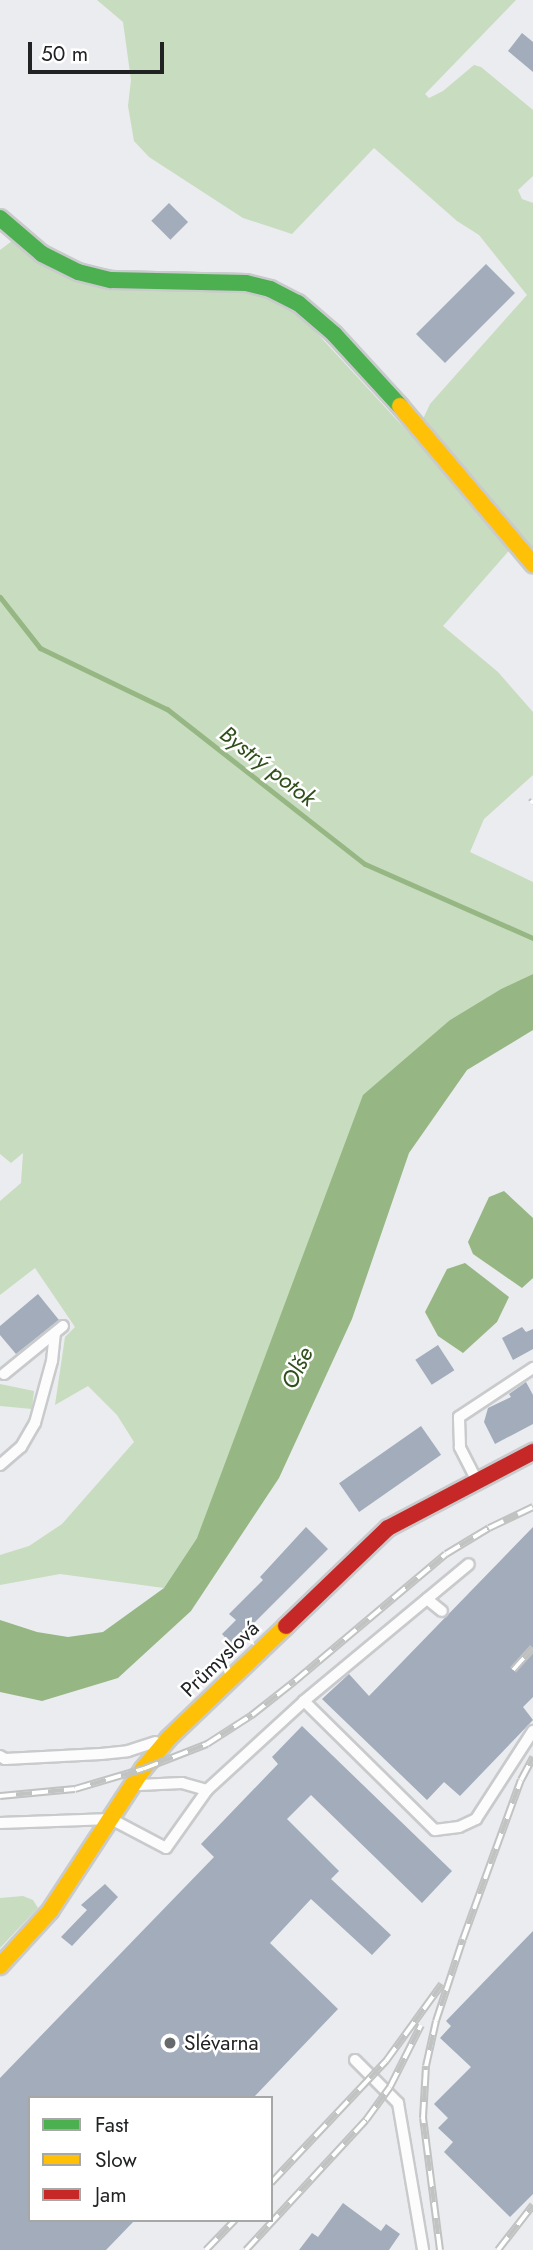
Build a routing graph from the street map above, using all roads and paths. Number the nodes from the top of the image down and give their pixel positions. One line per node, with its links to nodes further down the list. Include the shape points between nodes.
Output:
1 (0, 218): 2 (street, via 42,254 78,272 111,280 246,283 298,303 334,334 424,432)
2 (533, 564)
3 (533, 1368): 7 (lane, via 459,1417 460,1447)
4 (4, 1374): 6 (lane, via 59,1330 35,1423 21,1447)
5 (533, 1452): 7 (street, Průmyslová)
6 (0, 1465)
7 (476, 1479): 13 (street, Průmyslová, via 388,1528)
8 (469, 1564): 9 (lane)
9 (427, 1599): 10 (lane); 11 (lane)
10 (442, 1611)
11 (304, 1701): 12 (lane, via 435,1830 476,1819); 16 (lane)
12 (533, 1731)
13 (169, 1738): 14 (lane, via 101,1754); 15 (street, Průmyslová)
14 (0, 1756)
15 (133, 1785): 16 (lane, via 182,1783); 17 (street, Průmyslová)
16 (207, 1790): 17 (lane, via 166,1848)
17 (111, 1819): 18 (lane); 19 (street, Průmyslová, via 50,1911)
18 (0, 1823)
19 (0, 1966)
20 (355, 2060): 21 (lane, via 398,2103)
21 (423, 2250)

